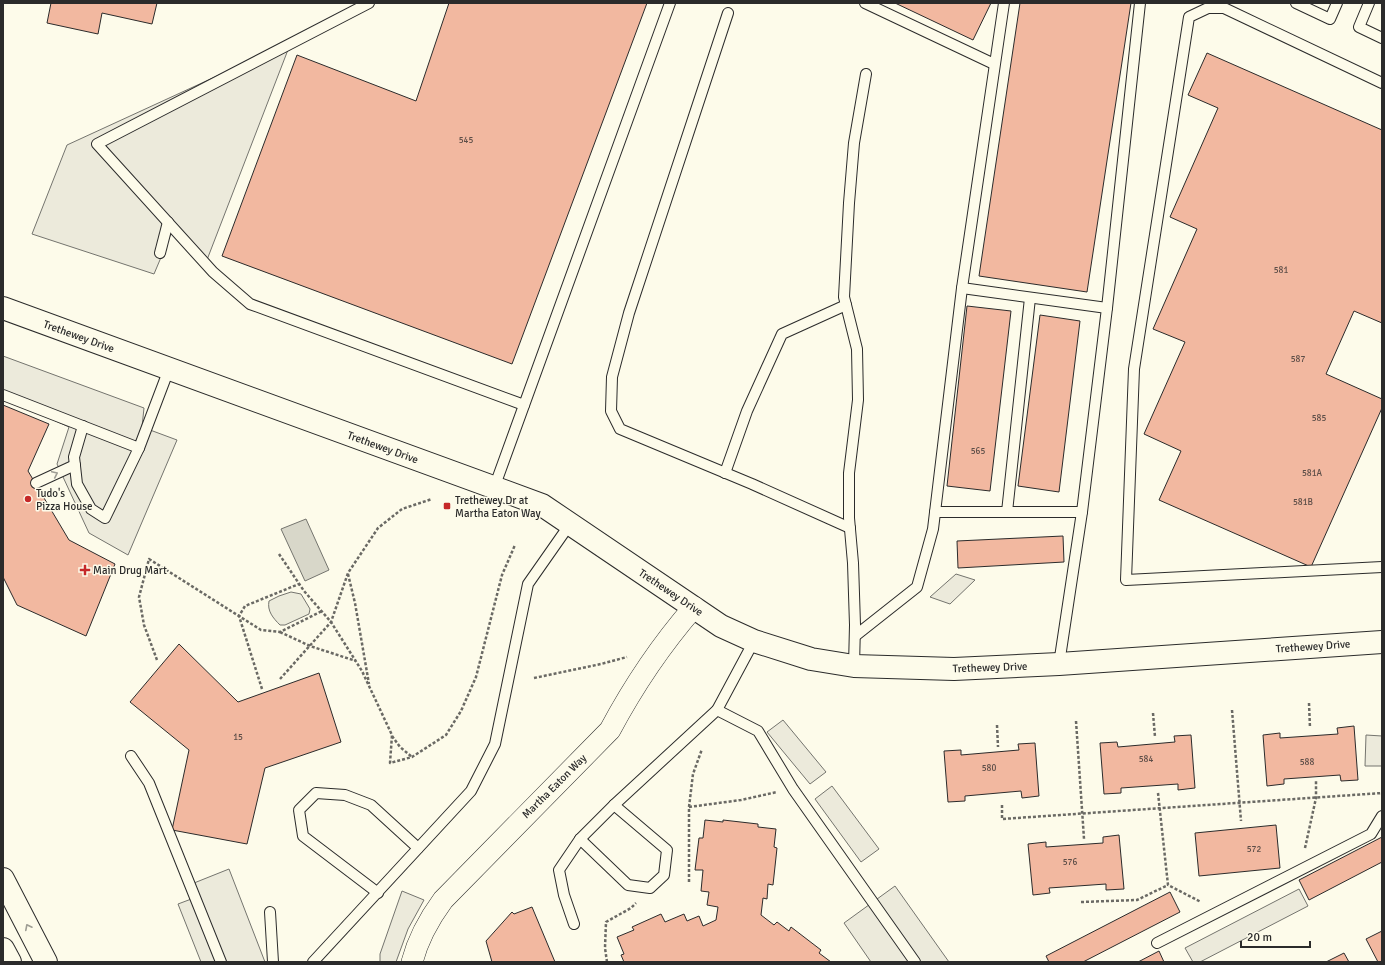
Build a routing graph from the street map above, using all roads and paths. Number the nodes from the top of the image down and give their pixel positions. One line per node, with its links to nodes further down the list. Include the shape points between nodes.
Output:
1 (369, 3): 14 (lane, via 97,144)
2 (670, 3): 23 (lane)
3 (865, 3): 11 (lane)
4 (1004, 3): 11 (lane)
5 (1140, 3): 20 (lane)
6 (1296, 3): 7 (lane, via 1330,19)
7 (1337, 3)
8 (1369, 3): 10 (lane, via 1359,27)
9 (728, 13): 27 (lane, via 628,313 612,377 611,411 620,428)
10 (1382, 38)
11 (994, 64): 16 (lane)
12 (866, 74): 18 (lane, via 854,143 844,297)
13 (1382, 83): 38 (lane, via 1224,8 1208,8 1189,17 1134,369 1126,580)
14 (168, 222): 15 (lane); 23 (lane, via 213,272 250,304)
15 (160, 253)
16 (962, 288): 17 (lane); 31 (lane)
17 (1030, 298): 20 (lane); 32 (lane)
18 (846, 305): 27 (lane, via 782,334 747,411); 35 (lane, via 857,349 858,400 849,473)
19 (3, 308): 21 (main road, Trethewey Drive)
20 (1107, 308): 33 (lane)
21 (169, 369): 25 (lane); 29 (main road, Trethewey Drive)
22 (3, 395): 24 (lane)
23 (524, 404): 29 (lane)
24 (83, 426): 25 (lane); 26 (lane, via 74,457)
25 (139, 448): 26 (lane, via 105,518 91,509 77,484)
26 (75, 465): 28 (lane, one-way to 26)
27 (725, 473): 35 (lane)
28 (36, 483)
29 (494, 488): 34 (main road, Trethewey Drive, via 542,505)
30 (432, 499): 39 (path, via 402,509 378,528)
31 (935, 512): 32 (lane); 46 (lane, via 933,529 917,587)
32 (1007, 512): 33 (lane)
33 (1082, 512): 53 (lane)
34 (570, 524): 41 (main road, Trethewey Drive); 87 (lane, via 528,584 495,744 471,791)
35 (850, 528): 46 (lane)
36 (515, 545): 71 (path, via 502,575 476,677 461,711 446,735)
37 (279, 554): 40 (path)
38 (1382, 567)
39 (348, 573): 44 (path); 57 (path)
40 (299, 584): 42 (path); 43 (path, via 245,606)
41 (694, 607): 47 (main road, Trethewey Drive, via 721,626); 52 (street, Martha Eaton Way)
42 (322, 611): 44 (path); 45 (path)
43 (239, 616): 45 (path, via 261,630); 50 (path, via 149,559 139,596 144,625); 58 (path)
44 (331, 622): 49 (path); 51 (path)
45 (280, 632): 49 (path)
46 (855, 636): 54 (lane)
47 (754, 641): 54 (main road, Trethewey Drive, via 811,659); 60 (lane)
48 (1382, 642): 53 (main road, Trethewey Drive)
49 (310, 646): 51 (path); 56 (path)
50 (157, 660)
51 (356, 661): 57 (path)
52 (651, 661): 55 (path, via 642,653); 105 (street, Martha Eaton Way, via 610,730 443,900 426,926)
53 (1059, 664): 54 (main road, Trethewey Drive, via 954,669)
54 (854, 666)
55 (534, 678)
56 (280, 680)
57 (370, 688): 66 (path)
58 (262, 689)
59 (1309, 703): 65 (path)
60 (717, 710): 73 (lane, via 758,731); 78 (lane)
61 (1232, 710): 77 (path)
62 (1153, 713): 67 (path)
63 (1076, 721): 82 (path)
64 (997, 725): 69 (path)
65 (1310, 728)
66 (392, 735): 71 (path, via 400,747); 71 (path, via 390,763)
67 (1155, 737)
68 (703, 745): 80 (path, via 693,774)
69 (998, 747)
70 (131, 756): 102 (lane, via 149,783)
71 (412, 757)
72 (1316, 780): 76 (path)
73 (793, 789): 80 (path, via 741,800); 107 (lane)
74 (1158, 793): 81 (path)
75 (1382, 793): 76 (path)
76 (1316, 798): 77 (path); 88 (path)
77 (1240, 803): 81 (path); 84 (path)
78 (614, 805): 85 (lane); 92 (lane, via 667,850 664,876)
79 (1002, 805): 82 (path, via 1002,819)
80 (689, 806): 90 (path)
81 (1160, 809): 82 (path); 91 (path)
82 (1082, 814): 86 (path)
83 (1382, 816): 88 (lane, via 1371,834)
84 (1241, 821)
85 (580, 839): 92 (lane, via 628,885); 97 (lane, via 559,870)
86 (1084, 839)
87 (418, 848): 93 (lane); 93 (lane, via 371,805 345,795 316,793 299,810 303,836)
88 (1300, 871): 96 (lane)
89 (3, 879): 101 (main road, one-way to 89)
90 (689, 882)
91 (1168, 885): 94 (path, via 1137,900); 96 (path)
92 (650, 888): 106 (path, via 631,908 606,922)
93 (378, 893): 104 (lane)
94 (1081, 902)
95 (270, 912): 103 (lane)
96 (1219, 912): 98 (lane)
97 (574, 924)
98 (1157, 943)
99 (3, 949): 100 (main road)
100 (10, 962)
101 (46, 962)
102 (221, 962)
103 (273, 962)
104 (313, 962)
105 (412, 962)
106 (607, 962)
107 (915, 962)

